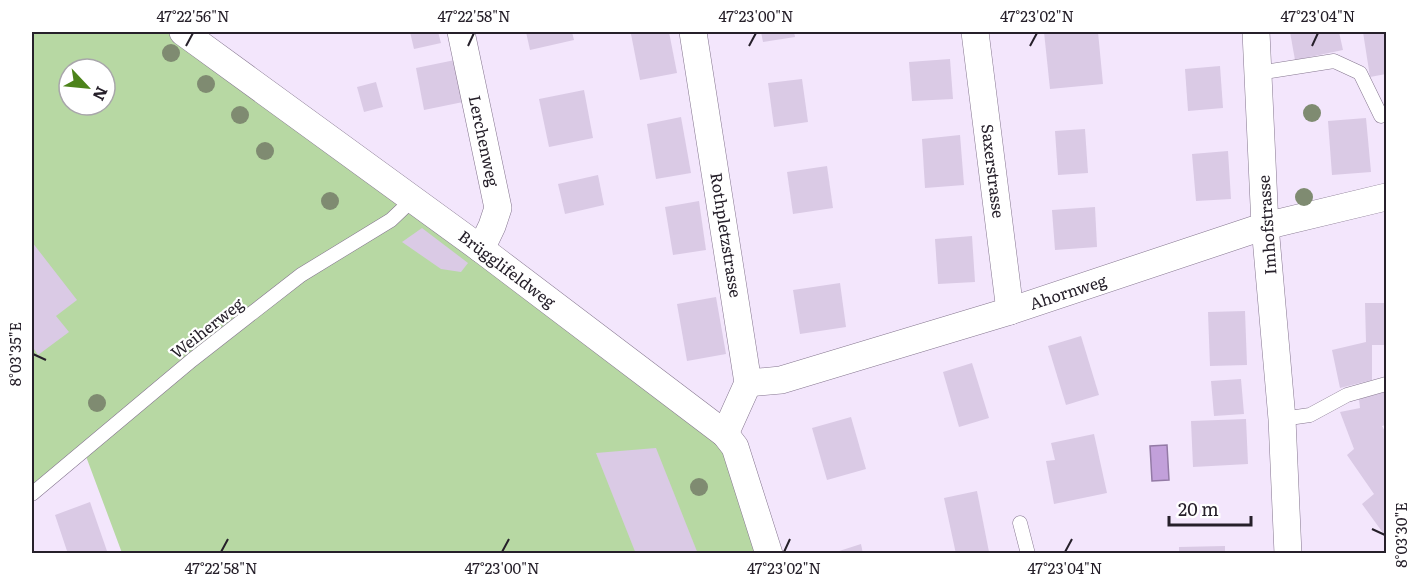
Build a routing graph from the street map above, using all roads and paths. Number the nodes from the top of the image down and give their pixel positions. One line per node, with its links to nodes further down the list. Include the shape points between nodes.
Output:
1 (183, 32): 9 (street, Brügglifeldweg)
2 (461, 32): 11 (street, Lerchenweg, via 498,208)
3 (693, 32): 13 (street, Rothpletzstrasse)
4 (975, 32): 12 (street, Saxerstrasse)
5 (1256, 32): 6 (street, Imhofstrasse)
6 (1258, 73): 7 (lane, via 1334,61 1360,73); 10 (street, Imhofstrasse)
7 (1381, 116)
8 (1386, 197): 10 (street, Ahornweg)
9 (412, 200): 11 (street, Brügglifeldweg); 17 (lane, Weiherweg, via 391,220 301,275)
10 (1265, 226): 12 (street, Ahornweg); 15 (street, Imhofstrasse)
11 (481, 249): 16 (street, Brügglifeldweg)
12 (1011, 311): 13 (street, Ahornweg, via 781,380)
13 (748, 383): 16 (street)
14 (1386, 384): 15 (lane, via 1347,395 1310,415)
15 (1282, 419): 21 (street, Imhofstrasse)
16 (725, 434): 19 (street, Brügglifeldweg, via 735,447)
17 (32, 494)
18 (1020, 523): 20 (lane)
19 (769, 554)
20 (1028, 554)
21 (1288, 554)

